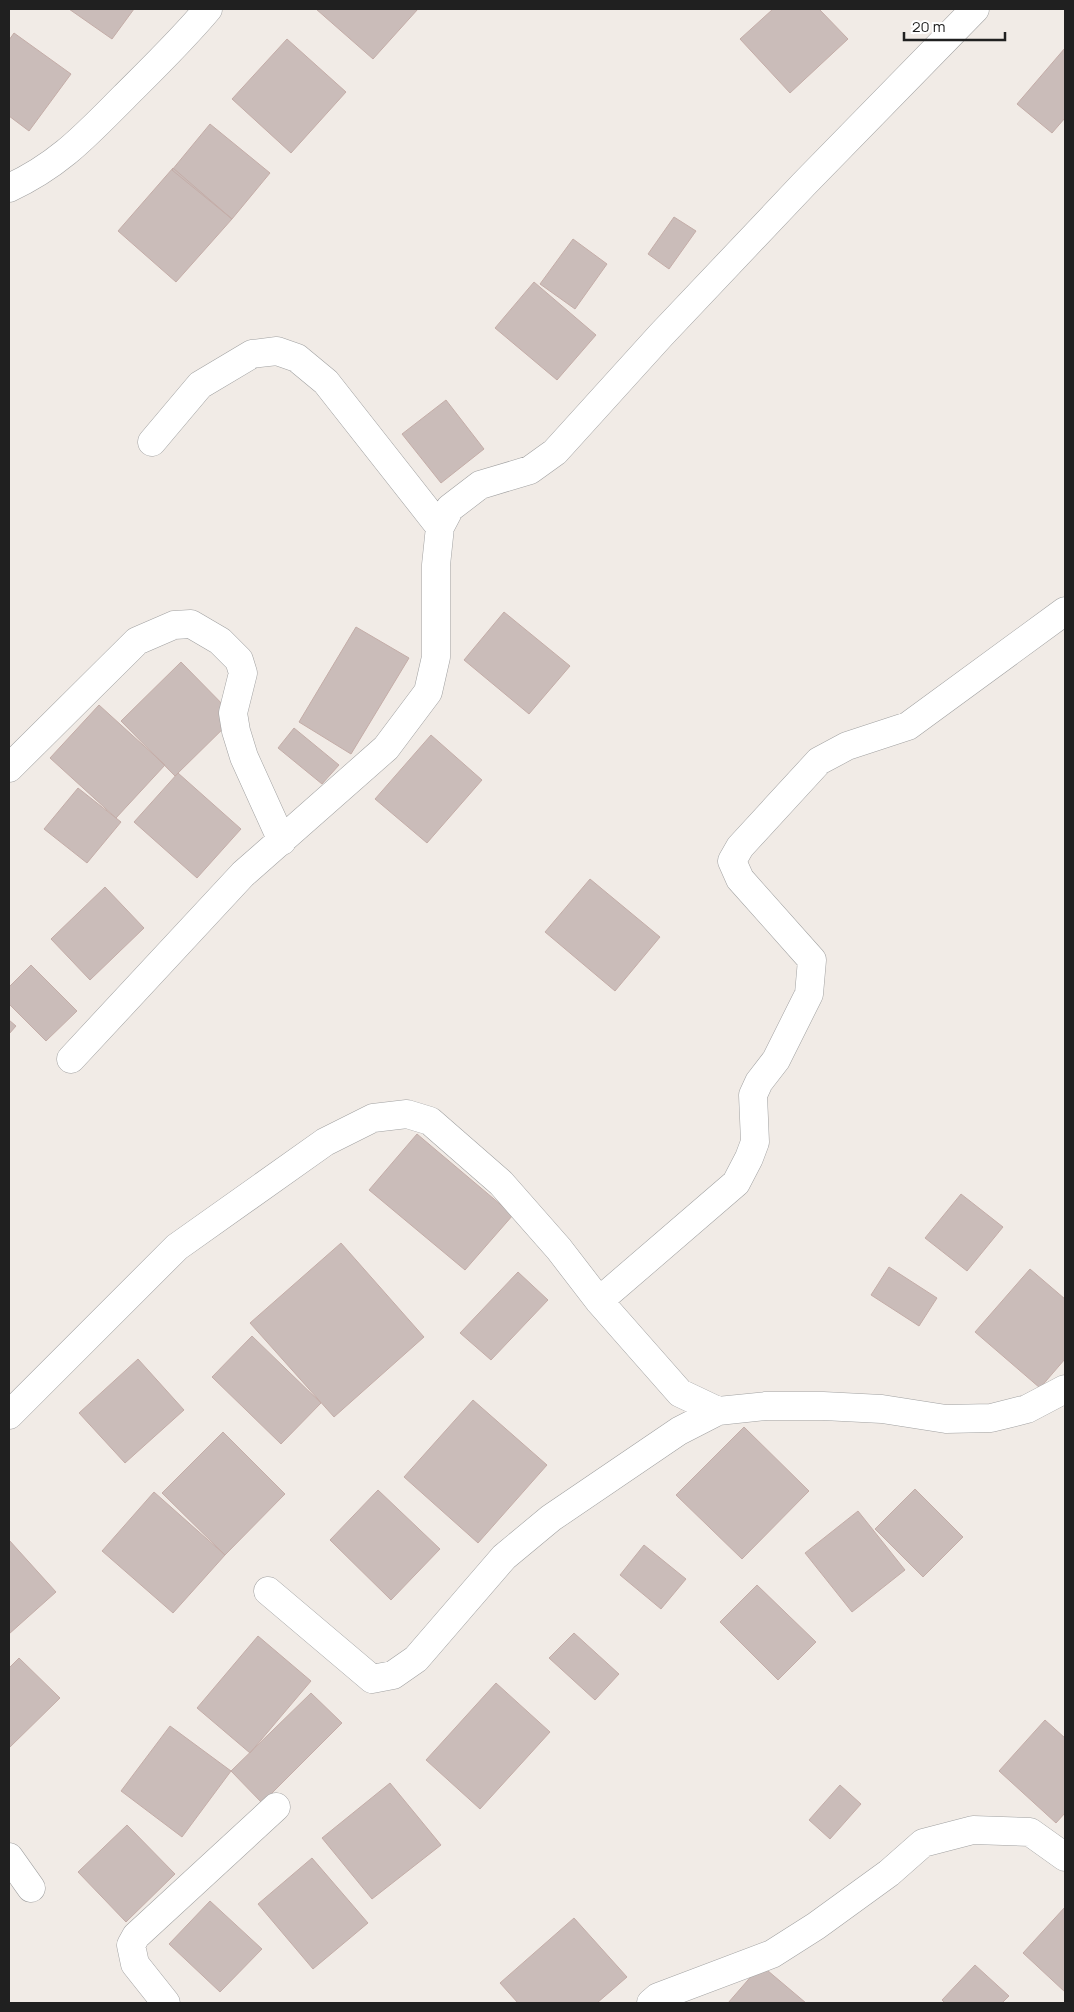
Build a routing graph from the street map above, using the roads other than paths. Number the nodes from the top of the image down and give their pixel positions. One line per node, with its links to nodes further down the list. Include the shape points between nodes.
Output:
1 (208, 9): 3 (street, via 76,145 45,170)
2 (975, 9): 5 (street, via 797,191 555,452 530,470 480,485 450,508)
3 (9, 188)
4 (152, 442): 5 (street, via 200,385 252,354 277,351 297,358 326,382)
5 (440, 526): 8 (street, via 436,565 436,657 428,692 386,748)
6 (1065, 611): 10 (street, via 908,726 847,746 819,761 740,847 732,861 740,880 812,960 809,994 776,1060 753,1095 755,1142 736,1183)
7 (9, 768): 8 (street, via 137,641 174,625 191,624 220,641 239,660 243,674 233,713 236,731 244,757)
8 (282, 841): 9 (street, via 243,874)
9 (71, 1059)
10 (599, 1301): 12 (street, via 680,1393); 13 (street, via 502,1183 464,1148 430,1121 407,1114 373,1118 325,1142 177,1247)
11 (1065, 1389): 12 (street, via 1027,1409 991,1418 946,1419 882,1409 823,1406 766,1406)
12 (718, 1411): 14 (street, via 679,1431 551,1518 504,1557 416,1659 394,1674 372,1679)
13 (9, 1415)
14 (268, 1592)
15 (276, 1807): 19 (street, via 136,1936 131,1945 135,1964)
16 (9, 1857): 18 (street)
17 (1065, 1857): 20 (street, via 1030,1832 973,1830 923,1843 890,1873 772,1954 658,1997)
18 (32, 1888)
19 (166, 2003)
20 (651, 2003)

